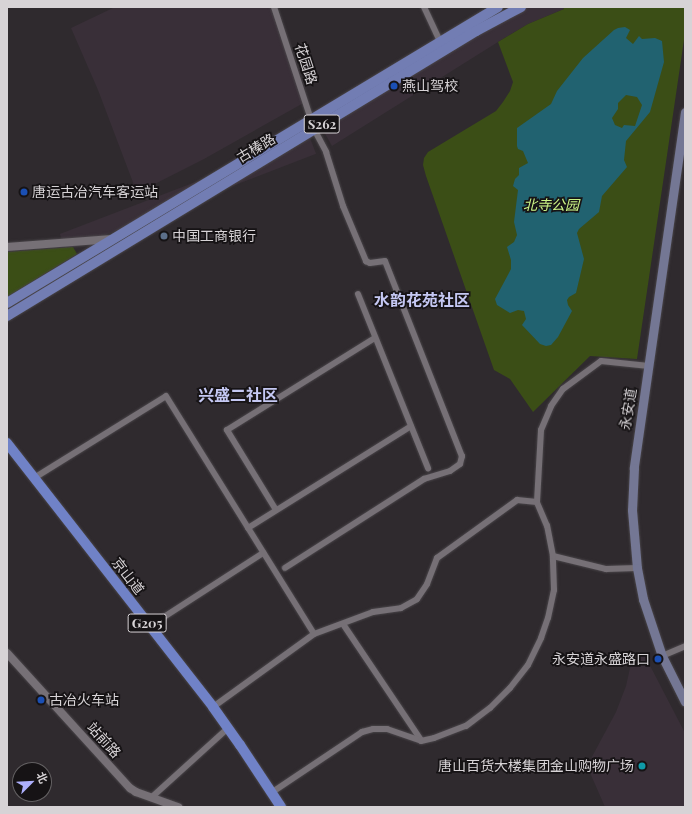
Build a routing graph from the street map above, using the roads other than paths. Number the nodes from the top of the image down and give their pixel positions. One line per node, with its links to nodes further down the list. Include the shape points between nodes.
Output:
1 (274, 7): 7 (street, 花园路)
2 (424, 7): 5 (street)
3 (498, 7): 5 (main road, 古榛路 / S262)
4 (521, 7): 5 (main road, 古榛路 / S262)
5 (442, 46): 7 (main road, 古榛路 / S262)
6 (685, 112): 15 (main road, 永安道)
7 (313, 124): 8 (main road, 古榛路 / S262); 9 (main road, 古榛路 / S262); 25 (street, 花园路, via 326,152 343,206 366,261 385,261 462,456 460,464 450,471 424,479)
8 (112, 239): 9 (street); 10 (street); 12 (main road, 古榛路 / S262)
9 (124, 244): 13 (main road, 古榛路 / S262)
10 (7, 247)
11 (358, 294): 14 (street)
12 (7, 303)
13 (7, 316)
14 (375, 338): 16 (street); 21 (street, via 227,430)
15 (649, 366): 20 (street, via 601,361 563,389 551,406 541,430); 26 (main road, 永安道, via 634,468 632,510)
16 (411, 426): 18 (street); 21 (street)
17 (7, 443): 19 (highway, 京山道 / G205)
18 (428, 468)
19 (34, 478): 22 (street, via 166,396); 28 (highway, 京山道 / G205)
20 (537, 502): 24 (street, via 547,526); 27 (street, via 517,500 437,558 427,584 417,599 401,608 374,612)
21 (276, 510): 22 (street)
22 (248, 528): 23 (street)
23 (263, 552): 28 (street); 29 (street)
24 (553, 556): 26 (street, via 606,569); 36 (street, via 554,590 548,618 528,665 502,696 472,721 450,733)
25 (285, 568)
26 (637, 568): 32 (main road, 永安道, via 643,598)
27 (343, 624): 29 (street); 36 (street)
28 (150, 626): 34 (highway, 京山道 / G205)
29 (314, 634): 34 (street)
30 (685, 646): 32 (street)
31 (7, 653): 38 (street, 站前路, via 130,788)
32 (662, 656): 33 (main road, 永安道)
33 (685, 702)
34 (213, 707): 35 (highway, 京山道 / G205)
35 (228, 728): 37 (highway, 京山道 / G205); 38 (street)
36 (421, 741): 37 (street, via 387,729 362,732)
37 (271, 793): 40 (highway, 京山道 / G205)
38 (152, 797): 39 (street, 站前路)
39 (178, 807)
40 (281, 807)

